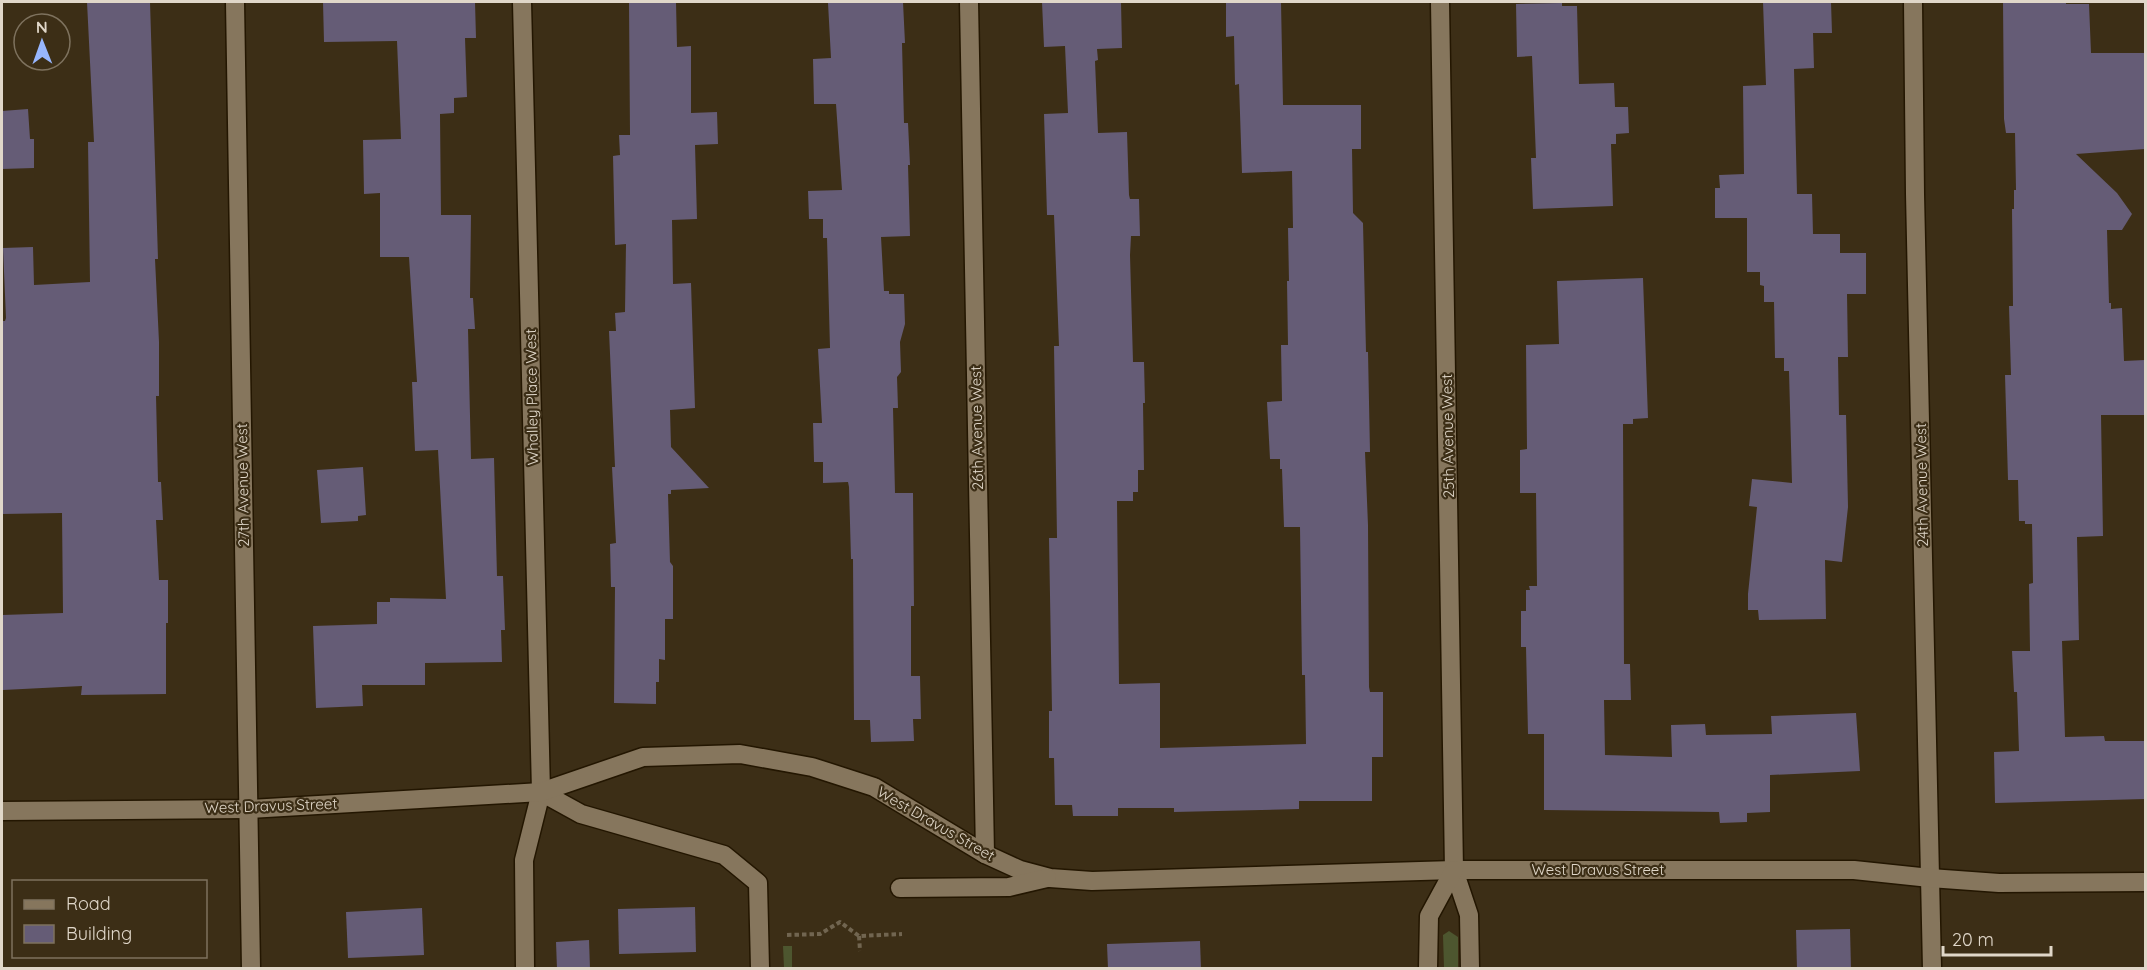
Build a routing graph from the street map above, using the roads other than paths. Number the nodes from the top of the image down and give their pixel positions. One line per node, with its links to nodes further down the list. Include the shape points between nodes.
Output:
1 (235, 2): 7 (street, 27th Avenue West)
2 (522, 2): 6 (street, Whalley Place West)
3 (969, 2): 9 (street, 26th Avenue West)
4 (1440, 2): 10 (street, 25th Avenue West)
5 (1913, 2): 12 (street, 24th Avenue West)
6 (541, 792): 7 (street, West Dravus Street); 9 (street, West Dravus Street, via 644,757 740,754 812,767 874,788); 16 (street, Whalley Place West, via 524,860); 17 (street, via 582,814 724,855 758,883)
7 (248, 809): 8 (street, West Dravus Street); 15 (street, 27th Avenue West)
8 (2, 811)
9 (985, 854): 11 (street, West Dravus Street)
10 (1454, 870): 11 (street, West Dravus Street, via 1092,881); 12 (street, West Dravus Street, via 1854,870); 18 (street, 25th Avenue West, via 1429,916); 19 (street, 25th Avenue West, via 1469,915)
11 (1050, 878): 14 (street, West Dravus Street, via 1009,887)
12 (1930, 878): 13 (street, West Dravus Street, via 1999,883); 20 (street, 24th Avenue West)
13 (2145, 882)
14 (900, 888)
15 (251, 969)
16 (525, 969)
17 (760, 969)
18 (1428, 969)
19 (1470, 969)
20 (1932, 969)

